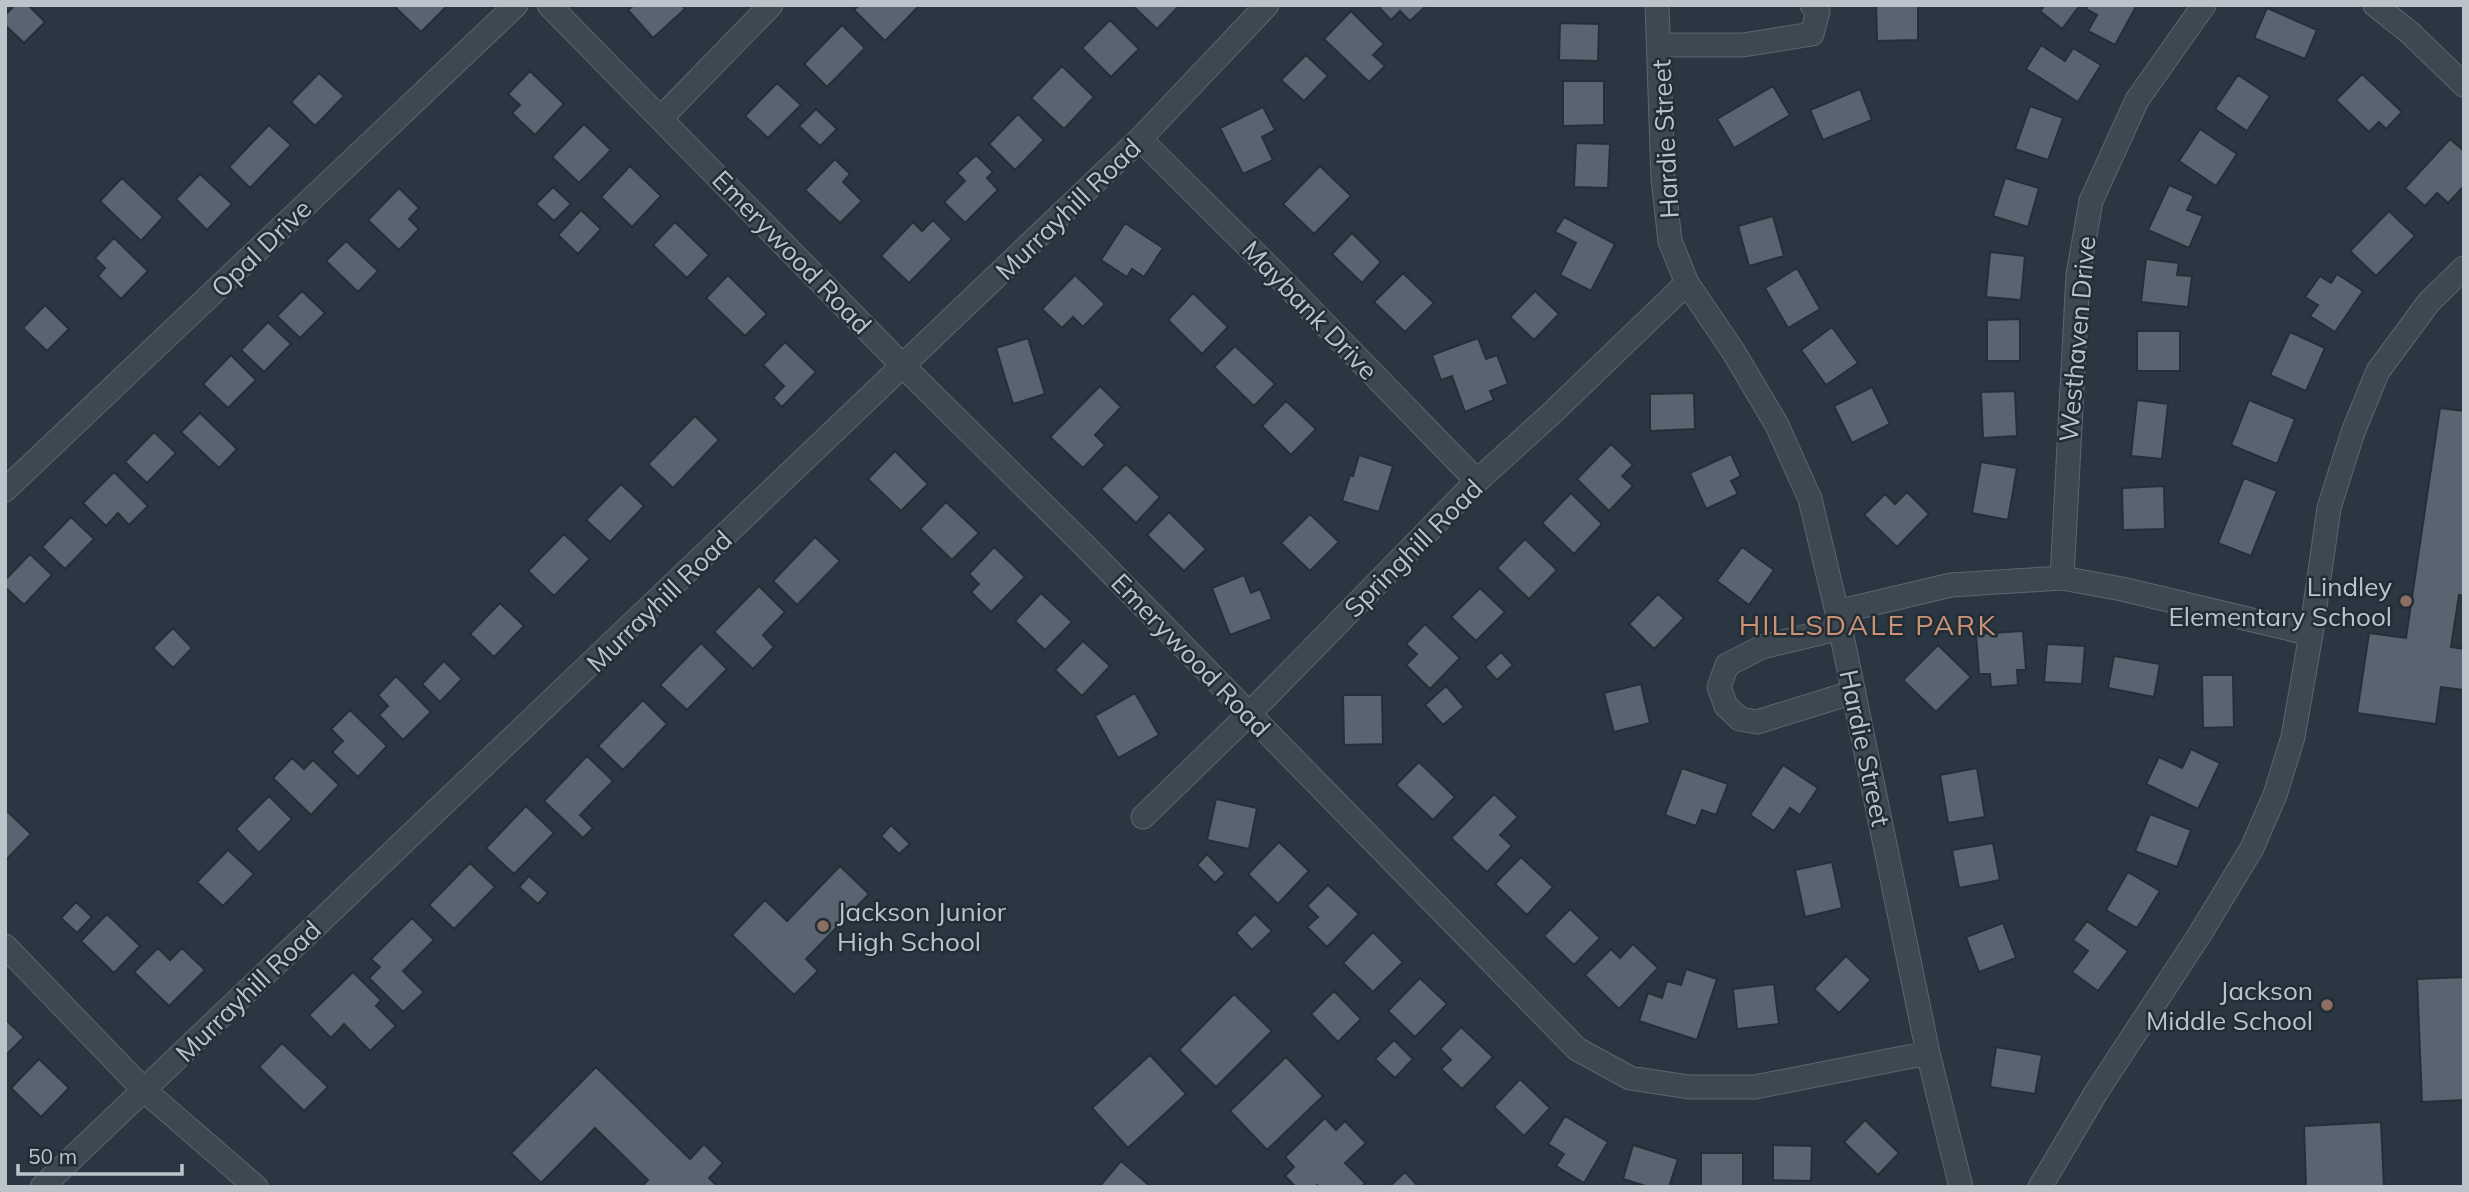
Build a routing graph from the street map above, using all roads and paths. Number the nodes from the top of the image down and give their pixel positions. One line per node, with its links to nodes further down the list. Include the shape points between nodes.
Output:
1 (516, 5): 17 (street, Opal Drive)
2 (549, 5): 11 (street, Emerywood Road)
3 (771, 5): 11 (street)
4 (1267, 5): 12 (street, Murrayhill Road)
5 (1657, 5): 9 (street, Hardie Street)
6 (1812, 5): 9 (street, via 1818,11 1812,34 1743,45)
7 (2204, 5): 18 (street, Westhaven Drive, via 2137,100 2091,201 2078,275)
8 (2375, 5): 10 (street)
9 (1660, 45): 14 (street, Hardie Street, via 1663,179 1671,242)
10 (2464, 85)
11 (661, 118): 15 (street, Emerywood Road)
12 (1140, 139): 15 (street, Murrayhill Road); 16 (street, Maybank Drive)
13 (2464, 268): 20 (street, via 2429,302 2378,371 2329,508)
14 (1687, 283): 16 (street, Springhill Road); 19 (street, Hardie Street, via 1777,425 1810,499)
15 (904, 367): 22 (street, Emerywood Road); 26 (street, Murrayhill Road)
16 (1477, 481): 22 (street, Springhill Road)
17 (5, 490)
18 (2062, 578): 19 (street, via 1951,585); 20 (street)
19 (1839, 620): 21 (street, Hardie Street); 21 (street, via 1727,664 1719,687 1726,706 1740,719 1758,722)
20 (2311, 634): 30 (street, via 2293,737 2252,848)
21 (1854, 692): 25 (street, Hardie Street)
22 (1249, 714): 23 (street, Springhill Road); 25 (street, Emerywood Road, via 1577,1049 1630,1078 1689,1087 1755,1087)
23 (1143, 817)
24 (5, 946): 26 (street)
25 (1928, 1053): 29 (street, Hardie Street)
26 (144, 1090): 27 (street, Murrayhill Road); 28 (street)
27 (42, 1187)
28 (256, 1187)
29 (1961, 1187)
30 (2040, 1187)

